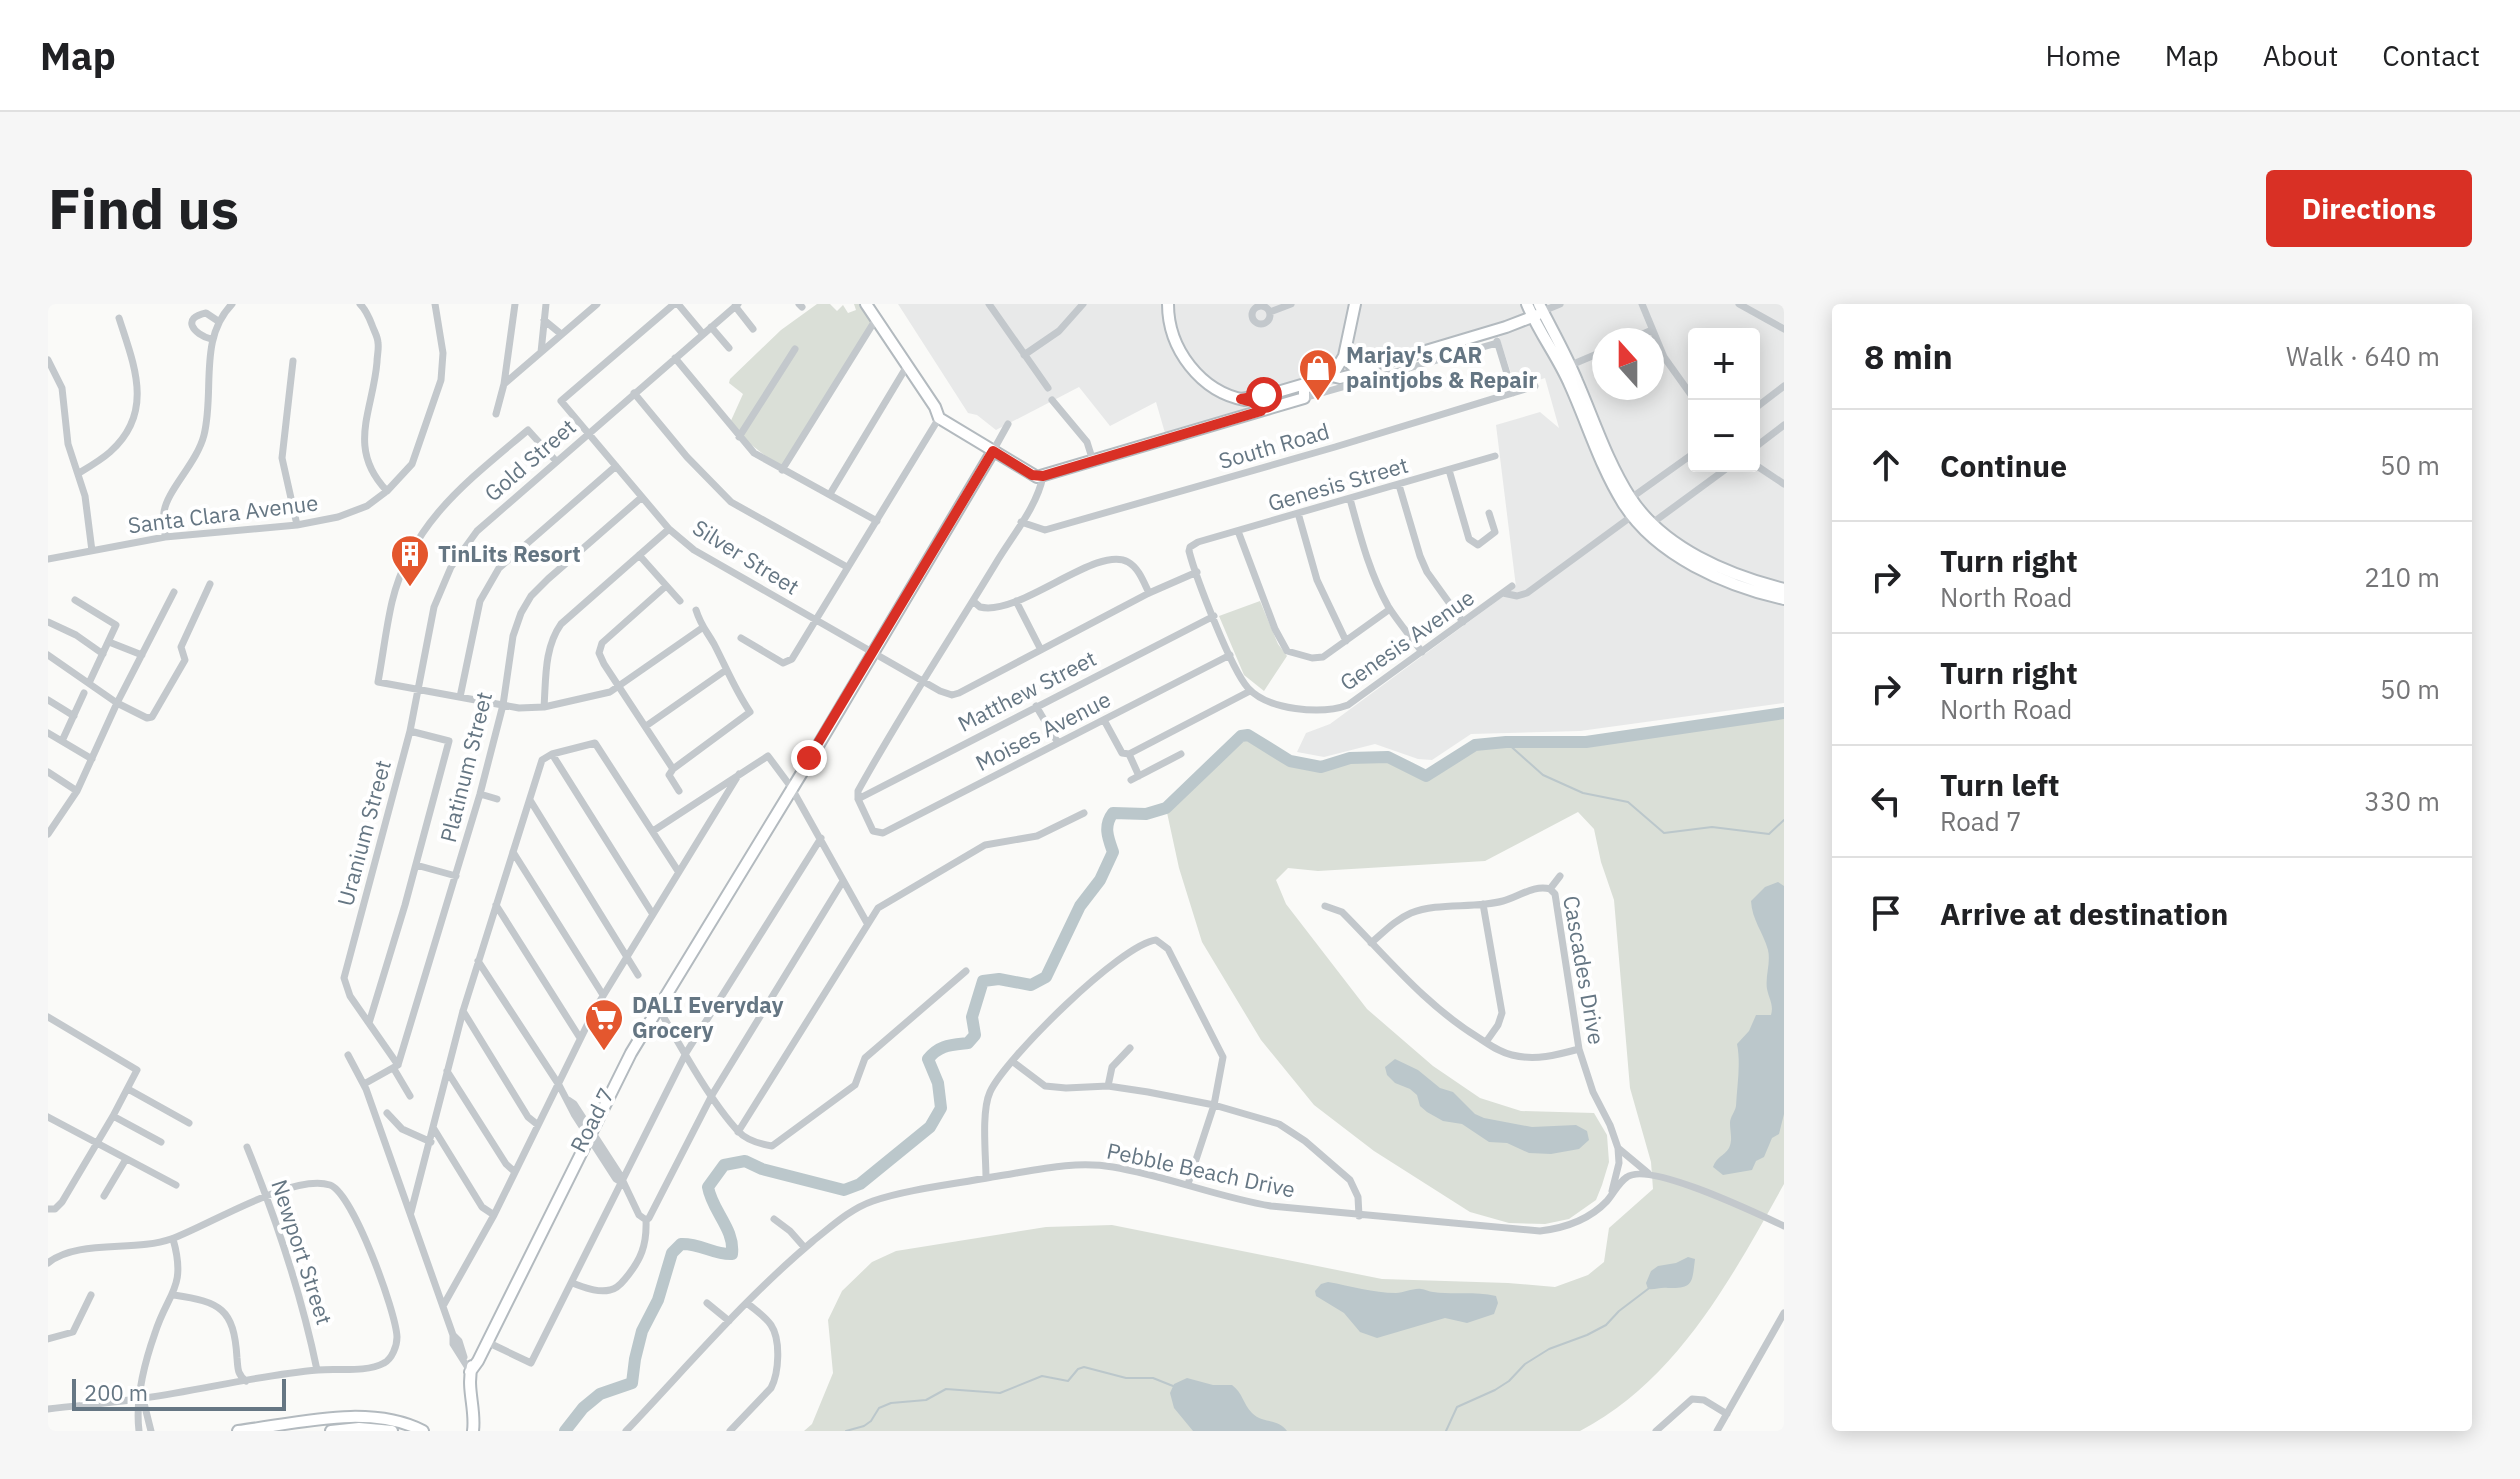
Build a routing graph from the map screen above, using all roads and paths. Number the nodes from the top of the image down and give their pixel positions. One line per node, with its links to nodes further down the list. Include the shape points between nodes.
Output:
1 (232, 304): 24 (street)
2 (360, 304): 82 (street, via 378,343 376,378 364,422 366,452 374,478)
3 (435, 304): 82 (street, Santa Clara Avenue, via 443,353 441,380 412,464)
4 (515, 304): 49 (street)
5 (546, 304): 23 (street)
6 (597, 304): 30 (street)
7 (676, 304): 31 (street); 65 (street, Silver Street, via 561,401)
8 (866, 304): 22 (street)
9 (989, 304): 37 (street)
10 (1083, 304): 37 (street, via 1059,331)
11 (1168, 304): 57 (street, via 1187,363 1212,388)
12 (1291, 304): 20 (street)
13 (1355, 304): 38 (street)
14 (1527, 304): 19 (street)
15 (1560, 304): 19 (street)
16 (1642, 304): 26 (street)
17 (1739, 304): 28 (street)
18 (736, 305): 25 (street, Gold Street); 27 (street)
19 (1538, 311): 29 (street); 45 (street); 89 (street, via 1593,445)
20 (1270, 312)
21 (119, 318): 78 (street, via 137,373 137,406 125,435)
22 (876, 319): 46 (street); 75 (street)
23 (544, 320): 30 (street); 36 (street)
24 (218, 321): 32 (street); 32 (street, via 206,313 193,321 194,332)
25 (711, 327): 31 (street, Gold Street); 34 (street)
26 (1651, 328)
27 (753, 329)
28 (1784, 329)
29 (1493, 331): 33 (street); 42 (street)
30 (561, 334): 36 (street)
31 (703, 334): 41 (street, Gold Street)
32 (211, 339): 96 (street, via 204,435 164,512)
33 (1497, 343): 55 (street); 56 (street)
34 (729, 348)
35 (795, 349): 66 (street)
36 (541, 352): 49 (street)
37 (1024, 355): 52 (street)
38 (1344, 356): 42 (street, via 1354,367); 47 (street)
39 (1592, 356): 45 (street)
40 (1664, 357): 53 (street)
41 (675, 358): 54 (street, Gold Street); 66 (street)
42 (1399, 359): 47 (street)
43 (48, 360): 78 (street, via 62,388 68,444)
44 (293, 361): 92 (street, via 282,458)
45 (1571, 365): 85 (street)
46 (907, 366): 62 (street); 83 (street)
47 (1332, 376): 48 (street)
48 (1309, 383): 56 (street); 57 (street)
49 (504, 384): 61 (street)
50 (1535, 386): 55 (street, South Road)
51 (1784, 386): 59 (street)
52 (1048, 388)
53 (1688, 391)
54 (634, 393): 65 (street, Gold Street); 100 (street, via 731,502)
55 (1513, 393): 91 (street, South Road, via 1045,530)
56 (1304, 398): 60 (street)
57 (1241, 399): 60 (street)
58 (1052, 400): 72 (street, via 1087,442)
59 (1760, 404)
60 (1261, 411): 72 (street)
61 (496, 414)
62 (939, 418): 68 (street); 90 (street)
63 (1008, 424): 68 (street, Road 7)
64 (1784, 425): 67 (street)
65 (587, 434): 71 (street, Gold Street); 73 (street, Silver Street)
66 (739, 437): 75 (street)
67 (1760, 443)
68 (993, 451): 79 (street, via 1032,475); 125 (street, Road 7)
69 (1495, 456): 76 (street, Genesis Street)
70 (1688, 457): 85 (street)
71 (556, 461): 135 (street, Gold Street, via 477,531 451,567 434,607); 135 (street, via 528,430 457,492 423,530 392,601 378,682)
72 (1093, 461): 79 (street)
73 (616, 466): 84 (street, Silver Street); 138 (street, via 491,578 480,601)
74 (1760, 468): 80 (street)
75 (782, 470): 83 (street)
76 (1449, 470): 81 (street, Genesis Street); 88 (street, via 1469,539 1478,545 1495,532)
77 (1722, 472): 93 (street)
78 (79, 473): 97 (street)
79 (1043, 476): 91 (street)
80 (1784, 484)
81 (1399, 485): 86 (street, Genesis Street); 119 (street, via 1427,572)
82 (387, 491): 92 (street, Santa Clara Avenue, via 338,517)
83 (830, 494): 90 (street)
84 (642, 497): 94 (street, Silver Street); 141 (street, Platinum Street, via 531,596 513,636)
85 (1631, 498): 93 (street)
86 (1350, 499): 87 (street, Genesis Street); 114 (street, via 1370,568)
87 (1298, 513): 95 (street, Genesis Street); 122 (street, via 1317,580)
88 (1489, 513)
89 (1632, 516): 93 (street); 108 (street, via 1527,593)
90 (877, 521): 100 (street)
91 (1021, 522): 112 (street)
92 (297, 525): 96 (street, Santa Clara Avenue)
93 (1648, 526): 105 (street, via 1717,566); 109 (street, via 1701,569)
94 (669, 529): 98 (street); 117 (street, Silver Street, via 694,550)
95 (1238, 531): 101 (street, Genesis Street, via 1190,547); 122 (street, via 1287,651 1323,657)
96 (165, 537): 97 (street, Santa Clara Avenue)
97 (92, 551): 99 (street, Santa Clara Avenue)
98 (639, 555): 103 (street); 143 (street, via 555,632)
99 (48, 559)
100 (847, 567): 117 (street)
101 (1197, 572): 107 (street); 116 (street)
102 (210, 584): 140 (street, via 181,647 185,660 152,717)
103 (666, 586): 111 (street); 134 (street, via 599,647)
104 (1512, 586): 108 (street, Genesis Avenue)
105 (1784, 589)
106 (174, 592): 129 (street)
107 (1149, 593): 113 (street, via 1137,571 1116,559); 124 (street)
108 (1503, 593): 119 (street, Genesis Avenue)
109 (1784, 599)
110 (75, 600): 123 (street, via 116,625)
111 (680, 601)
112 (973, 601): 113 (street, via 988,609); 132 (street)
113 (1016, 601): 124 (street)
114 (1390, 609): 122 (street); 126 (street)
115 (696, 610): 120 (street)
116 (1214, 616): 130 (street); 142 (street, Matthew Street)
117 (815, 620): 121 (street, via 787,663); 125 (street, Silver Street)
118 (48, 622): 127 (street)
119 (1463, 622): 126 (street, Genesis Avenue)
120 (702, 628): 131 (street); 134 (street)
121 (741, 638)
122 (1346, 641)
123 (109, 642): 127 (street); 129 (street)
124 (1041, 650): 132 (street, Silver Street, via 952,695)
125 (873, 652): 132 (street, Silver Street); 160 (street, Road 7)
126 (1422, 652): 136 (street, Genesis Avenue, via 1337,709 1287,707)
127 (103, 654): 133 (street)
128 (48, 655): 133 (street)
129 (142, 655): 140 (street)
130 (1230, 655): 136 (street); 145 (street, Moises Avenue)
131 (726, 670): 146 (street); 155 (street, via 750,712)
132 (922, 681): 165 (street)
133 (89, 683): 140 (street)
134 (620, 687): 143 (street); 146 (street)
135 (418, 689): 138 (street); 147 (street, Uranium Street)
136 (1250, 691): 152 (street)
137 (84, 693): 144 (street)
138 (460, 697): 141 (street)
139 (48, 700): 144 (street)
140 (117, 703): 154 (street)
141 (503, 705): 143 (street); 163 (street, Platinum Street)
142 (1036, 706): 150 (street); 165 (street, Matthew Street)
143 (544, 707)
144 (74, 716): 149 (street)
145 (1104, 720): 150 (street, Moises Avenue); 152 (street, via 1122,753)
146 (646, 726): 155 (street)
147 (410, 731): 172 (street, via 449,741); 192 (street, Uranium Street, via 345,971 345,985)
148 (48, 733): 149 (street)
149 (62, 741): 154 (street)
150 (1058, 743): 165 (street, Moises Avenue, via 883,833 873,831)
151 (552, 754): 166 (street, via 542,760); 168 (street, via 595,743); 181 (street)
152 (1129, 754): 158 (street)
153 (1181, 754): 158 (street)
154 (92, 759): 161 (street)
155 (673, 769): 162 (street, via 669,775)
156 (48, 772): 161 (street)
157 (739, 774): 160 (street, via 768,756); 168 (street); 173 (street)
158 (1139, 776): 159 (street)
159 (1131, 780)
160 (790, 785): 170 (street); 189 (street, Road 7)
161 (77, 791): 169 (street)
162 (679, 791)
163 (480, 794): 164 (street); 174 (street, Platinum Street)
164 (497, 799)
165 (858, 799)
166 (530, 800): 171 (street); 184 (street)
167 (1084, 813): 182 (street, via 1037,836 985,845 878,908)
168 (653, 831): 173 (street)
169 (48, 834)
170 (821, 838): 176 (street); 197 (street)
171 (513, 852): 179 (street); 188 (street)
172 (416, 865): 174 (street); 192 (street)
173 (678, 871): 181 (street)
174 (456, 876): 200 (street, Platinum Street)
175 (1560, 876): 177 (street)
176 (843, 881): 182 (street); 206 (street)
177 (1550, 889): 178 (street, Cascades Drive); 196 (street, Cascades Drive, via 1555,894)
178 (1483, 904): 183 (street, Cascades Drive, via 1420,910 1397,920); 194 (street, via 1502,1013)
179 (496, 905): 185 (street); 193 (street)
180 (1325, 906): 183 (street, via 1342,912)
181 (652, 913): 184 (street)
182 (867, 923): 215 (street)
183 (1371, 943): 194 (street, via 1415,989)
184 (626, 957): 187 (street); 188 (street)
185 (478, 961): 190 (street); 203 (street)
186 (966, 971): 215 (street, via 865,1058 855,1085 772,1146)
187 (638, 975)
188 (603, 995): 193 (street)
189 (657, 1005): 197 (street); 216 (street, Road 7)
190 (463, 1011): 201 (street); 213 (street)
191 (48, 1017): 205 (street, via 137,1070)
192 (369, 1023): 200 (street)
193 (580, 1038): 203 (street)
194 (1486, 1042): 196 (street, via 1522,1057 1551,1057)
195 (1130, 1048): 204 (street, via 1112,1067)
196 (1579, 1049): 221 (street, Cascades Drive)
197 (686, 1053): 206 (street); 226 (street)
198 (348, 1055): 202 (street)
199 (1012, 1061): 204 (street, via 1045,1086); 208 (street, via 1077,995 1141,945 1156,940 1168,949 1220,1046 1223,1066); 225 (street, via 987,1101)
200 (396, 1067): 202 (street); 207 (street)
201 (447, 1071): 214 (street); 223 (street)
202 (364, 1084): 233 (street)
203 (559, 1085): 213 (street); 216 (street)
204 (1108, 1086): 208 (street)
205 (128, 1089): 210 (street); 212 (street)
206 (712, 1095): 215 (street); 237 (street)
207 (410, 1096)
208 (1214, 1105): 227 (street); 235 (street, via 1292,1131 1350,1180)
209 (387, 1113): 218 (street, via 402,1129)
210 (113, 1116): 217 (street); 219 (street)
211 (48, 1117): 219 (street)
212 (189, 1123)
213 (538, 1125): 223 (street)
214 (434, 1129): 218 (street); 234 (street, via 482,1207)
215 (738, 1132)
216 (589, 1133): 226 (street); 251 (street, Road 7); 253 (street, Road 7)
217 (161, 1142)
218 (431, 1142): 233 (street)
219 (96, 1144): 222 (street); 232 (street, via 62,1202)
220 (247, 1147): 229 (street, Newport Street)
221 (1618, 1148): 224 (street); 231 (street)
222 (126, 1159): 228 (street); 230 (street)
223 (515, 1172): 234 (street)
224 (1648, 1173): 231 (street, Pebble Beach Drive, via 1625,1178); 238 (street)
225 (986, 1178): 227 (street, Pebble Beach Drive, via 1091,1165); 240 (street, Pebble Beach Drive, via 873,1201 841,1218)
226 (621, 1182): 237 (street); 242 (street)
227 (1188, 1184): 235 (street, Pebble Beach Drive, via 1228,1199)
228 (176, 1185)
229 (267, 1195): 239 (street); 252 (street, Newport Street, via 303,1300); 252 (street, via 327,1184 339,1190 366,1241 394,1321 397,1340 384,1363)
230 (104, 1196)
231 (1611, 1197): 235 (street, Pebble Beach Drive, via 1576,1222 1540,1231)
232 (48, 1209)
233 (411, 1212): 247 (street)
234 (494, 1215): 247 (street)
235 (1359, 1216)
236 (774, 1219): 240 (street)
237 (646, 1220): 242 (street, via 639,1262 619,1286 592,1290)
238 (1784, 1226)
239 (173, 1239): 241 (street, via 79,1250); 244 (street, via 179,1267)
240 (805, 1248): 246 (street, Pebble Beach Drive)
241 (48, 1263)
242 (572, 1283): 251 (street, via 531,1363)
243 (91, 1295): 250 (street, via 73,1332)
244 (174, 1295): 254 (street, via 205,1299 223,1309 237,1346 238,1371); 255 (street, via 155,1330)
245 (707, 1303): 249 (street)
246 (747, 1303): 249 (street, Pebble Beach Drive); 269 (street, via 775,1334 775,1380)
247 (443, 1306): 253 (street, via 453,1344)
248 (1784, 1313): 257 (street)
249 (729, 1321): 268 (street, Pebble Beach Drive)
250 (48, 1339)
251 (487, 1342): 253 (street, Road 7)
252 (317, 1370): 254 (street)
253 (470, 1372): 258 (street, Road 7)
254 (246, 1381): 255 (street)
255 (140, 1399): 256 (street); 260 (street); 261 (street)
256 (48, 1409)
257 (1727, 1414): 270 (street, via 1692,1399); 271 (street)
258 (473, 1415): 266 (street, Road 7); 267 (street, Road 7)
259 (373, 1423): 262 (street, via 358,1416); 263 (street); 264 (street); 265 (street, via 408,1424)
260 (139, 1431)
261 (151, 1431)
262 (238, 1431)
263 (331, 1431)
264 (392, 1431)
265 (423, 1431)
266 (467, 1431)
267 (473, 1431)
268 (626, 1431)
269 (730, 1431)
270 (1656, 1431)
271 (1717, 1431)

